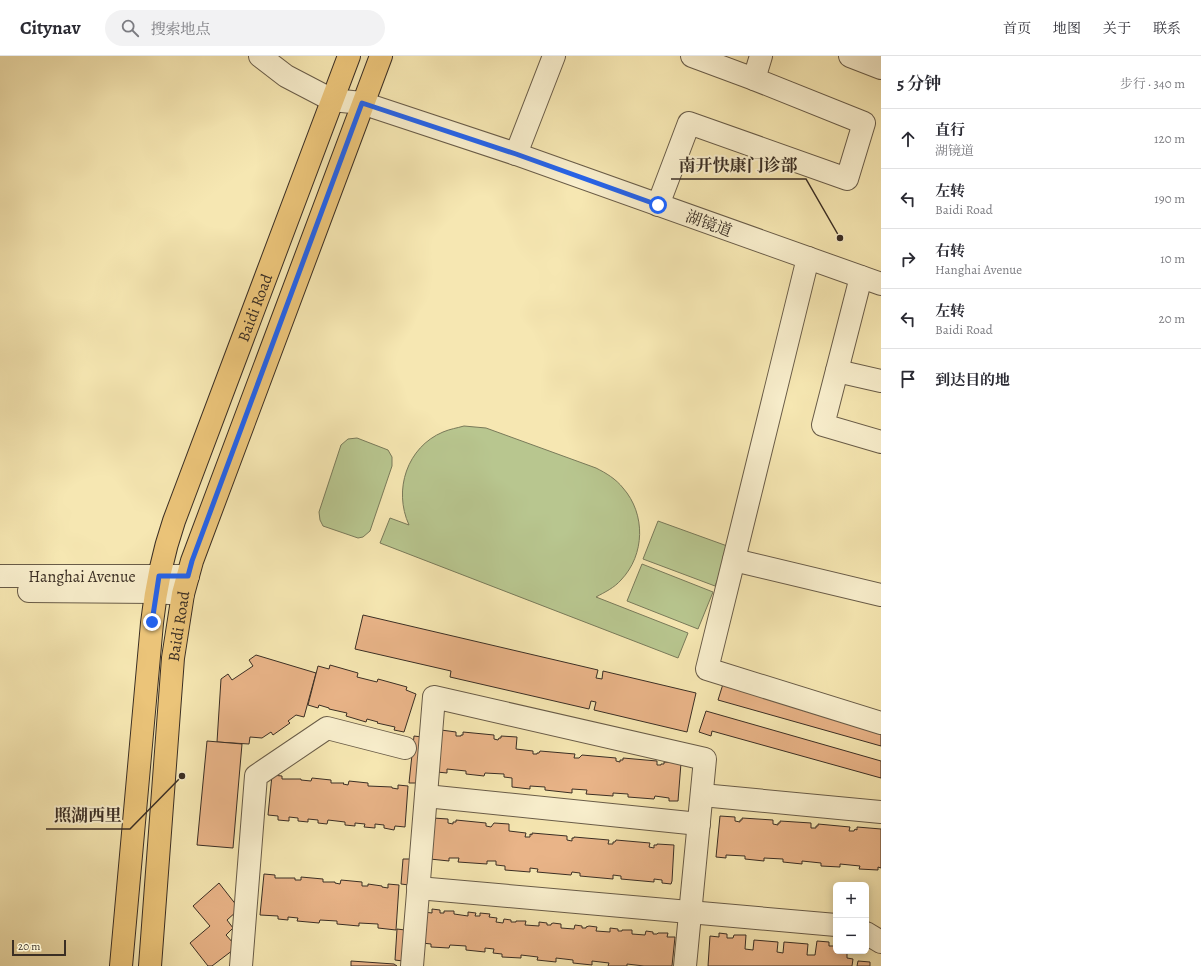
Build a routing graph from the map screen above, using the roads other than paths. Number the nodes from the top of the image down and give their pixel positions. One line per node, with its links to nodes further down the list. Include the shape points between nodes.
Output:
1 (260, 56): 10 (street, via 286,76)
2 (349, 56): 10 (main road, Baidi Road)
3 (380, 56): 11 (main road, Baidi Road)
4 (554, 56): 12 (street)
5 (692, 56): 9 (street)
6 (762, 56): 9 (street)
7 (850, 56): 8 (street)
8 (881, 68)
9 (754, 79): 13 (street, via 864,123 846,179 689,123)
10 (332, 100): 11 (street, 湖镜道); 21 (main road, Baidi Road, via 174,521 163,554)
11 (362, 103): 12 (street, 湖镜道); 22 (main road, Baidi Road)
12 (516, 154): 13 (street, 湖镜道)
13 (658, 205): 14 (street, 湖镜道)
14 (808, 258): 15 (street, 湖镜道); 19 (street)
15 (871, 281): 16 (street)
16 (837, 371): 17 (street); 18 (street, via 823,425)
17 (881, 381)
18 (881, 442)
19 (734, 560): 24 (street); 25 (street, via 707,669)
20 (0, 576): 21 (street, Hanghai Avenue)
21 (157, 584): 22 (street, Hanghai Avenue); 23 (street, Hanghai Avenue); 36 (main road, Baidi Road)
22 (185, 585): 37 (main road, Baidi Road, via 173,658)
23 (0, 591)
24 (881, 595)
25 (881, 723)
26 (405, 748): 38 (street, via 327,728 256,776)
27 (702, 795): 28 (street, via 705,759 434,697); 29 (street); 30 (street)
28 (426, 796): 30 (street); 31 (street)
29 (881, 812)
30 (699, 824): 32 (street)
31 (418, 888): 32 (street); 39 (street)
32 (690, 912): 33 (street); 40 (street)
33 (833, 925)
34 (869, 935): 35 (street)
35 (881, 942)
36 (121, 966)
37 (150, 966)
38 (241, 966)
39 (412, 966)
40 (685, 966)

